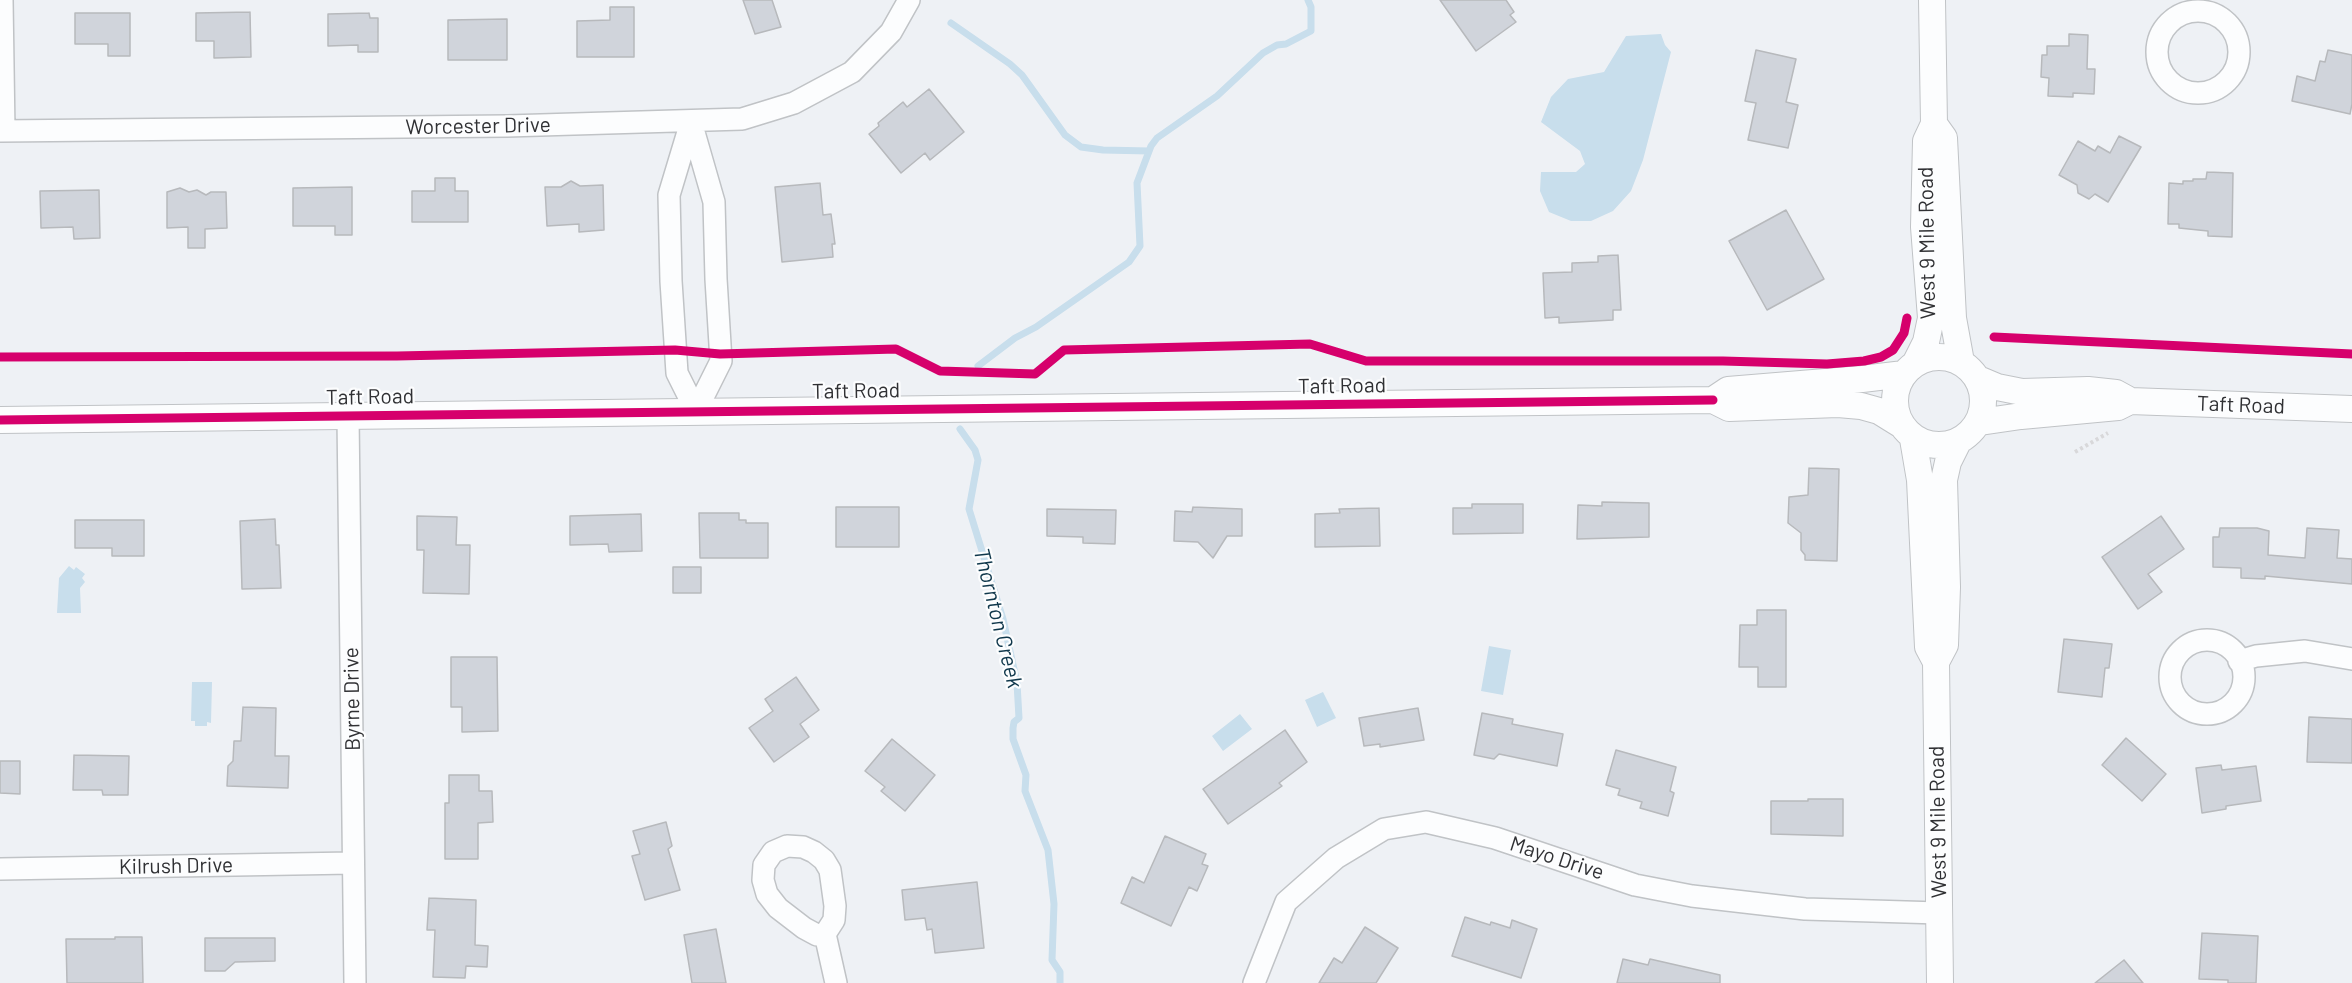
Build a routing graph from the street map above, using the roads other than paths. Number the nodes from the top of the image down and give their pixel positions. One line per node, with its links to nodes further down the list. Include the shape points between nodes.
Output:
1 (2, 0): 6 (street)
2 (909, 0): 4 (street, Worcester Drive, via 891,32 852,72 794,103 742,119)
3 (1932, 0): 5 (street, West 9 Mile Road)
4 (691, 122): 6 (street, Worcester Drive); 12 (street, via 669,195 670,270 677,373); 12 (street, via 714,202 721,361)
5 (1934, 124): 7 (street, West 9 Mile Road, via 1925,152 1924,227 1931,318 1926,342); 8 (street, West 9 Mile Road, via 1944,138 1953,318)
6 (2, 131)
7 (1910, 368): 8 (street, via 1932,358 1946,358); 9 (street, Taft Road, via 1862,379 1728,390); 16 (street, via 1896,396)
8 (1970, 371): 10 (street, Taft Road, via 1997,387 2022,392 2066,389 2116,393); 15 (street, via 1983,393)
9 (1713, 400): 12 (street, Taft Road); 16 (street, Taft Road, via 1729,408 1861,406 1879,411)
10 (2130, 401): 11 (street, Taft Road); 15 (street, Taft Road, via 2118,407)
11 (2352, 409)
12 (696, 411): 13 (street, Taft Road)
13 (348, 416): 14 (street, Taft Road); 21 (street, Byrne Drive)
14 (0, 420)
15 (1980, 422): 17 (street)
16 (1906, 431): 17 (street, via 1927,444); 20 (street, West 9 Mile Road, via 1920,480 1928,647)
17 (1958, 442): 20 (street, West 9 Mile Road, via 1944,480 1945,645)
18 (2352, 658): 19 (street, via 2305,651)
19 (2239, 661)
20 (1936, 662): 23 (street, West 9 Mile Road)
21 (352, 863): 22 (street, Kilrush Drive); 25 (street, Byrne Drive)
22 (0, 869)
23 (1939, 913): 27 (street, Mayo Drive, via 1805,909 1692,896 1635,885 1495,838 1426,822 1384,829 1336,858 1286,902); 28 (street, West 9 Mile Road)
24 (825, 934): 26 (street)
25 (355, 983)
26 (836, 983)
27 (1254, 983)
28 (1940, 983)

